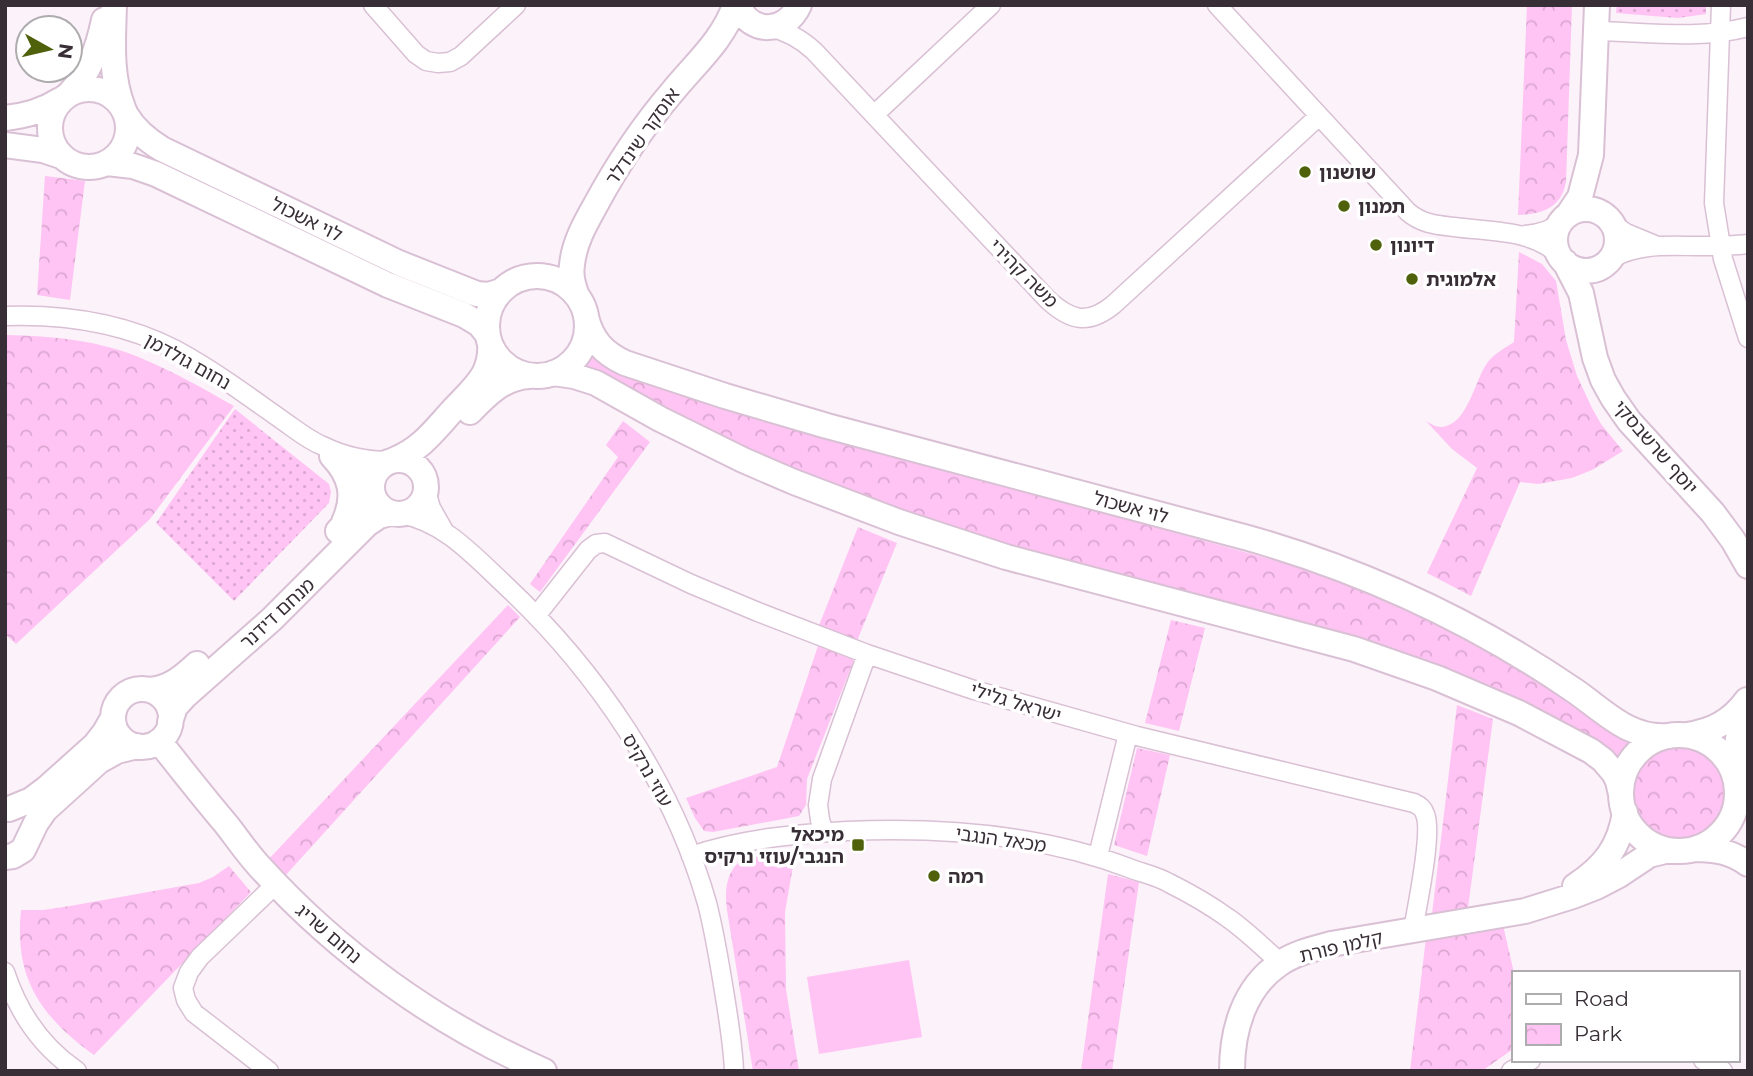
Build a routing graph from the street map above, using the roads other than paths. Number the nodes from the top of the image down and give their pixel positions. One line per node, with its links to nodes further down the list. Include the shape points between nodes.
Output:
1 (107, 5): 17 (street, via 93,58 81,82)
2 (114, 5): 18 (street, via 112,65)
3 (373, 5): 4 (street, via 416,54 438,64 461,55)
4 (516, 5)
5 (736, 5): 11 (street, via 754,24); 15 (street, אוסקר שינדלר)
6 (799, 5): 11 (street, via 788,21); 16 (street, משה קהירי, via 802,29)
7 (991, 5): 19 (street)
8 (1217, 5): 20 (street)
9 (1597, 5): 13 (street)
10 (1721, 5): 14 (street)
11 (766, 27): 15 (street, אוסקר שינדלר, via 743,29); 16 (street, משה קהירי, via 793,35)
12 (1748, 27): 14 (street)
13 (1596, 31): 14 (street); 23 (street)
14 (1720, 32): 32 (street, via 1714,203)
15 (715, 43): 29 (street, אוסקר שינדלר, via 637,138)
16 (814, 51): 19 (street, משה קהירי)
17 (65, 97): 18 (street, via 81,89 100,90 116,99); 21 (street, via 39,111); 24 (street, via 51,116 49,129)
18 (124, 112): 25 (street, via 126,140); 36 (street, לוי אשכול, via 142,135 167,152 399,263 477,295)
19 (874, 115): 20 (street, משה קהירי, via 1048,300 1065,313 1084,318 1113,305)
20 (1319, 116): 28 (street, via 1419,220)
21 (5, 118)
22 (5, 145): 24 (street)
23 (1591, 155): 26 (street, via 1580,197); 27 (street, via 1597,194)
24 (61, 156): 25 (street, via 83,167)
25 (107, 163): 41 (street, לוי אשכול, via 156,174 388,285 464,316 479,324)
26 (1565, 218): 27 (street, via 1586,208); 28 (street, via 1554,228); 33 (street, via 1556,240)
27 (1611, 221): 31 (street); 34 (street, via 1617,244)
28 (1521, 235): 33 (street, via 1546,245)
29 (579, 236): 35 (street, אוסקר שינדלר, via 556,263); 37 (street, אוסקר שינדלר, via 571,270)
30 (1748, 244): 32 (street)
31 (1655, 245): 32 (street); 34 (street, via 1628,250)
32 (1720, 246): 40 (street)
33 (1563, 260): 34 (street, via 1587,271); 39 (street, יוסף שרשבסקי, via 1579,288)
34 (1610, 260): 39 (street, יוסף שרשבסקי, via 1595,281)
35 (536, 276): 36 (street, via 513,282); 37 (street, via 566,285)
36 (501, 291): 41 (street, via 489,311)
37 (581, 307): 42 (street, via 586,333 582,348 567,366); 57 (street, לוי אשכול, via 599,346 625,363 801,418 1268,544 1346,571 1502,645 1626,728 1649,735)
38 (5, 316): 43 (street, נחום גולדמן, via 72,317 142,335 206,368)
39 (1586, 317): 50 (street, יוסף שרשבסקי, via 1598,369 1618,406 1713,513)
40 (1748, 338)
41 (489, 339): 42 (street, via 508,367); 44 (street, via 488,365 476,386 422,444)
42 (542, 374): 46 (street, via 518,376 478,404 436,452); 60 (street, via 596,383 743,460 898,522 1006,557 1354,649 1437,678 1591,751 1611,769)
43 (323, 449): 44 (street, נחום גולדמן); 45 (street, נחום גולדמן); 49 (street, via 345,473 351,488 347,515)
44 (392, 460): 45 (street, via 379,468); 46 (street, via 415,464)
45 (372, 485): 47 (street, via 377,503); 49 (street, מנחם דידנר, via 361,506)
46 (426, 486): 47 (street, via 415,509); 48 (street, עוזי נרקיס, via 431,508)
47 (395, 514): 48 (street, עוזי נרקיס); 58 (street, מנחם דידנר, via 367,524 272,619 185,696)
48 (444, 531): 51 (street, עוזי נרקיס)
49 (336, 533): 53 (street, מנחם דידנר, via 180,679)
50 (1748, 566)
51 (536, 616): 52 (street, ישראל גלילי, via 588,550 605,543 716,595); 66 (street, עוזי נרקיס, via 610,706 666,799)
52 (867, 654): 56 (street, ישראל גלילי); 63 (street, via 820,784 819,815)
53 (150, 690): 55 (street, via 124,694); 58 (street, via 162,697 170,712)
54 (1748, 701): 57 (street, via 1723,724); 59 (street, via 1736,750)
55 (113, 718): 58 (street, via 118,735 129,744); 61 (street, via 95,745 47,788)
56 (1128, 734): 67 (street); 72 (street, ישראל גלילי, via 1417,804 1426,816 1428,832)
57 (1678, 735): 59 (street, via 1705,741 1719,751 1730,765); 60 (street, via 1652,742 1632,759 1624,775)
58 (155, 736): 64 (street, via 99,761 48,807); 70 (street, נחום שריג)
59 (1736, 787): 62 (street); 65 (street, via 1734,810 1726,826 1714,839)
60 (1623, 803): 65 (street, via 1633,828 1646,840 1662,848); 71 (street, קלמן פורת, via 1619,839 1602,864 1579,883)
61 (7, 809): 64 (street, via 25,819 29,829)
62 (1748, 821)
63 (824, 832): 66 (street, מכאל הנגבי, via 758,839); 67 (street, מכאל הנגבי, via 950,832 1025,840)
64 (18, 849): 69 (street)
65 (1688, 850): 68 (street, via 1724,852); 71 (street, קלמן פורת, via 1652,854 1596,887)
66 (691, 856): 80 (street, עוזי נרקיס, via 719,960)
67 (1098, 856): 73 (street, מכאל הנגבי, via 1167,882 1228,918)
68 (1748, 864)
69 (5, 874)
70 (276, 884): 78 (street, via 200,957 183,988 194,1013); 79 (street, נחום שריג, via 388,982 484,1042)
71 (1525, 911): 72 (street, קלמן פורת)
72 (1413, 930): 73 (street, קלמן פורת, via 1331,944)
73 (1280, 963): 81 (street, קלמן פורת, via 1246,1001 1234,1039)
74 (5, 972): 77 (street, via 40,1038)
75 (1527, 1062): 82 (street)
76 (1707, 1062): 83 (street)
77 (77, 1071)
78 (269, 1071)
79 (544, 1071)
80 (734, 1071)
81 (1232, 1071)
82 (1511, 1071)
83 (1723, 1071)

